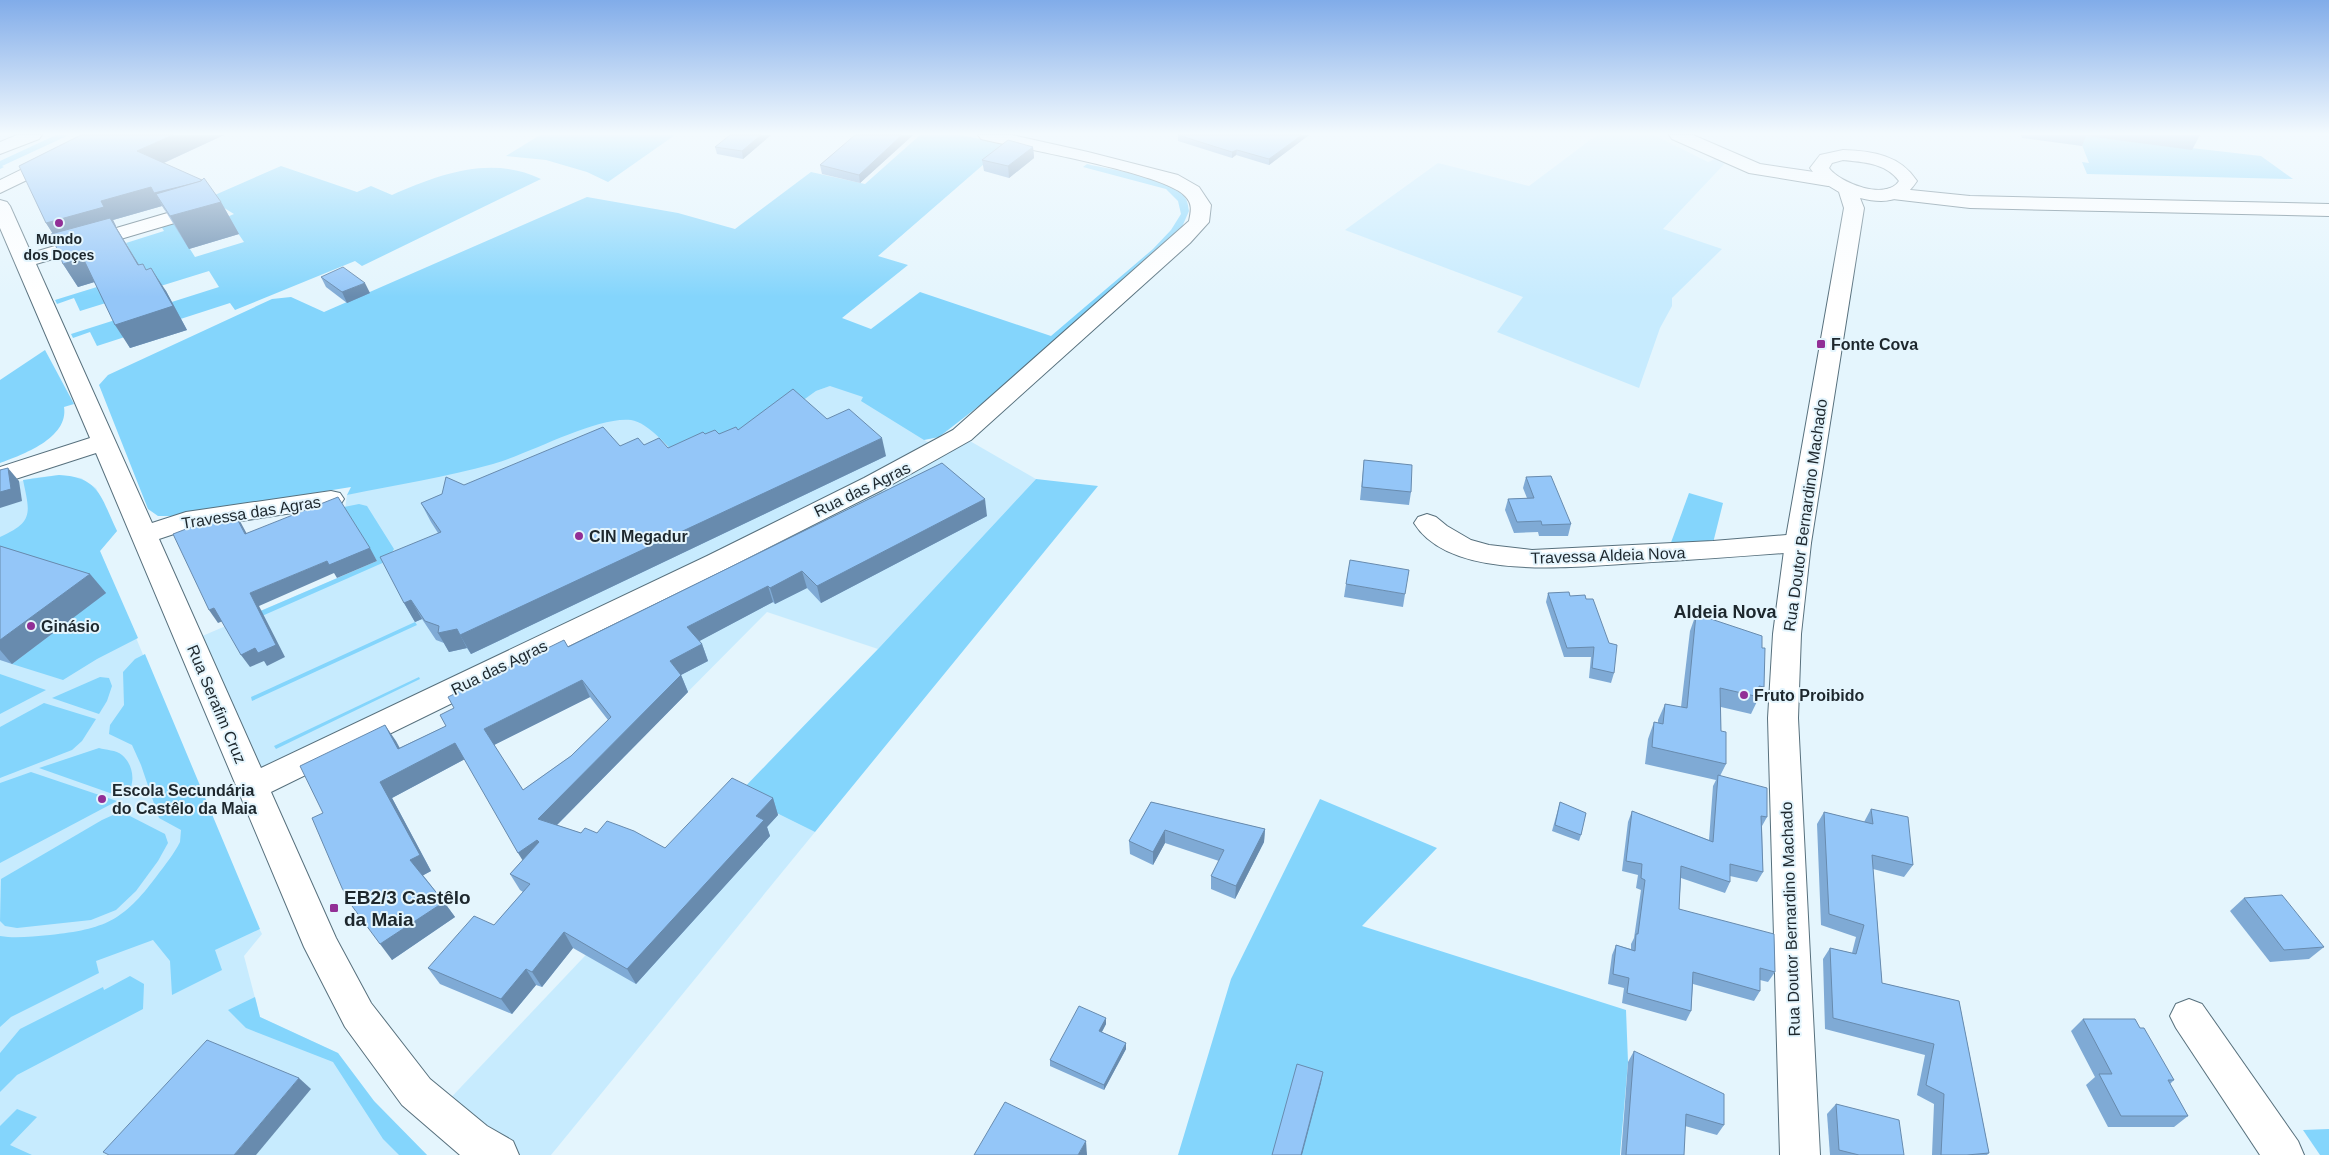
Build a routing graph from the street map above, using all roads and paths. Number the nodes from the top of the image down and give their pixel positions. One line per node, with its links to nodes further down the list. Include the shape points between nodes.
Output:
1 (1188, 189): 17 (street, Rua das Agras, via 1201,205 1199,222 962,435 921,460 673,585)
2 (1853, 189): 5 (street)
3 (1903, 189): 5 (street)
4 (1928, 189): 6 (street)
5 (1868, 196): 6 (street); 16 (street, Rua Doutor Bernardino Machado)
6 (1951, 199): 9 (street)
7 (0, 206): 10 (street, Rua Serafim Cruz)
8 (210, 207): 10 (street)
9 (2329, 210)
10 (24, 261): 11 (street, Rua Serafim Cruz)
11 (103, 442): 12 (street); 15 (street, Rua Serafim Cruz)
12 (0, 476)
13 (331, 499): 15 (street, Travessa das Agras, via 186,521)
14 (1427, 523): 16 (street, Travessa Aldeia Nova, via 1439,536 1459,546 1508,558 1713,550)
15 (144, 536): 17 (street, Rua Serafim Cruz)
16 (1798, 543): 20 (street, Rua Doutor Bernardino Machado, via 1787,634 1783,718)
17 (252, 787): 19 (street, Rua Serafim Cruz, via 322,947 358,1016 416,1092 473,1140)
18 (2190, 1016): 21 (street)
19 (499, 1155)
20 (1800, 1155)
21 (2284, 1155)

